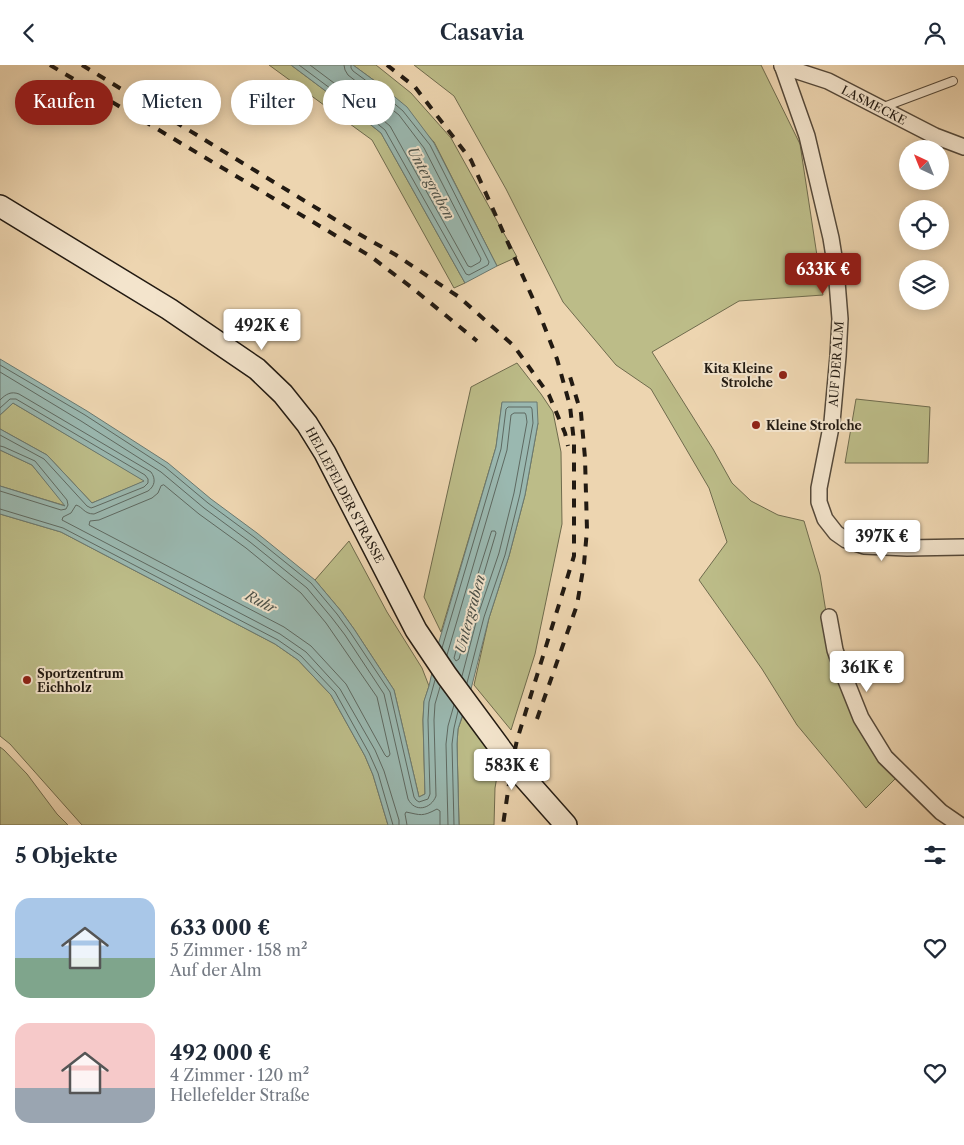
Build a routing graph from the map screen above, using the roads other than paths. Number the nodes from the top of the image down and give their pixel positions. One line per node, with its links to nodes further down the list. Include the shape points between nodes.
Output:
1 (782, 65): 3 (street, LASMECKE, via 828,81); 6 (street, AUF DER ALM, via 807,136 836,269 840,319 838,356 832,422 819,488 819,502 825,519 846,541 864,546)
2 (953, 81): 3 (lane)
3 (881, 108): 4 (street, LASMECKE)
4 (964, 147)
5 (0, 206): 8 (street, HELLEFELDER STRASSE, via 169,309 257,369 282,393 325,453 416,630 512,764)
6 (964, 547)
7 (829, 617): 9 (street, via 835,650 861,718 885,757 941,813)
8 (566, 825)
9 (960, 825)

